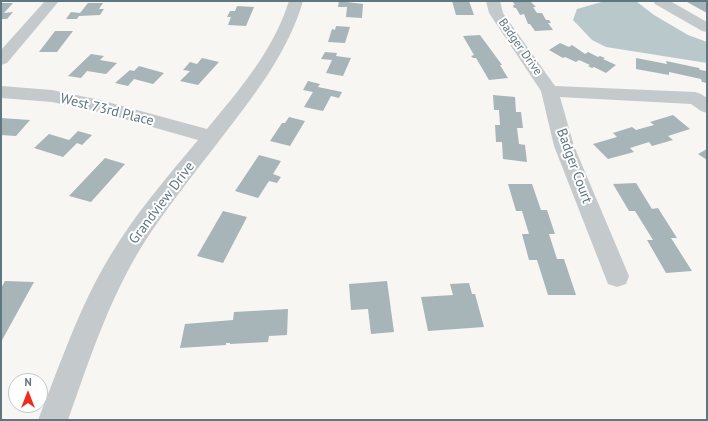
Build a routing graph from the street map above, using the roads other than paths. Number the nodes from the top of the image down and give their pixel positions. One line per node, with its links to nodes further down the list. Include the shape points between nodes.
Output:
1 (52, 1): 6 (street)
2 (296, 1): 10 (street, Grandview Drive, via 288,26 274,54)
3 (493, 1): 7 (street, Badger Drive, via 496,13)
4 (660, 1): 5 (street)
5 (707, 28)
6 (1, 60)
7 (550, 91): 9 (street, via 695,98); 11 (street, Badger Court, via 564,146)
8 (1, 92): 10 (street, West 73rd Place, via 52,96 100,106)
9 (707, 107)
10 (212, 136): 12 (street, Grandview Drive, via 150,216 117,266 96,310)
11 (617, 276)
12 (53, 420)

